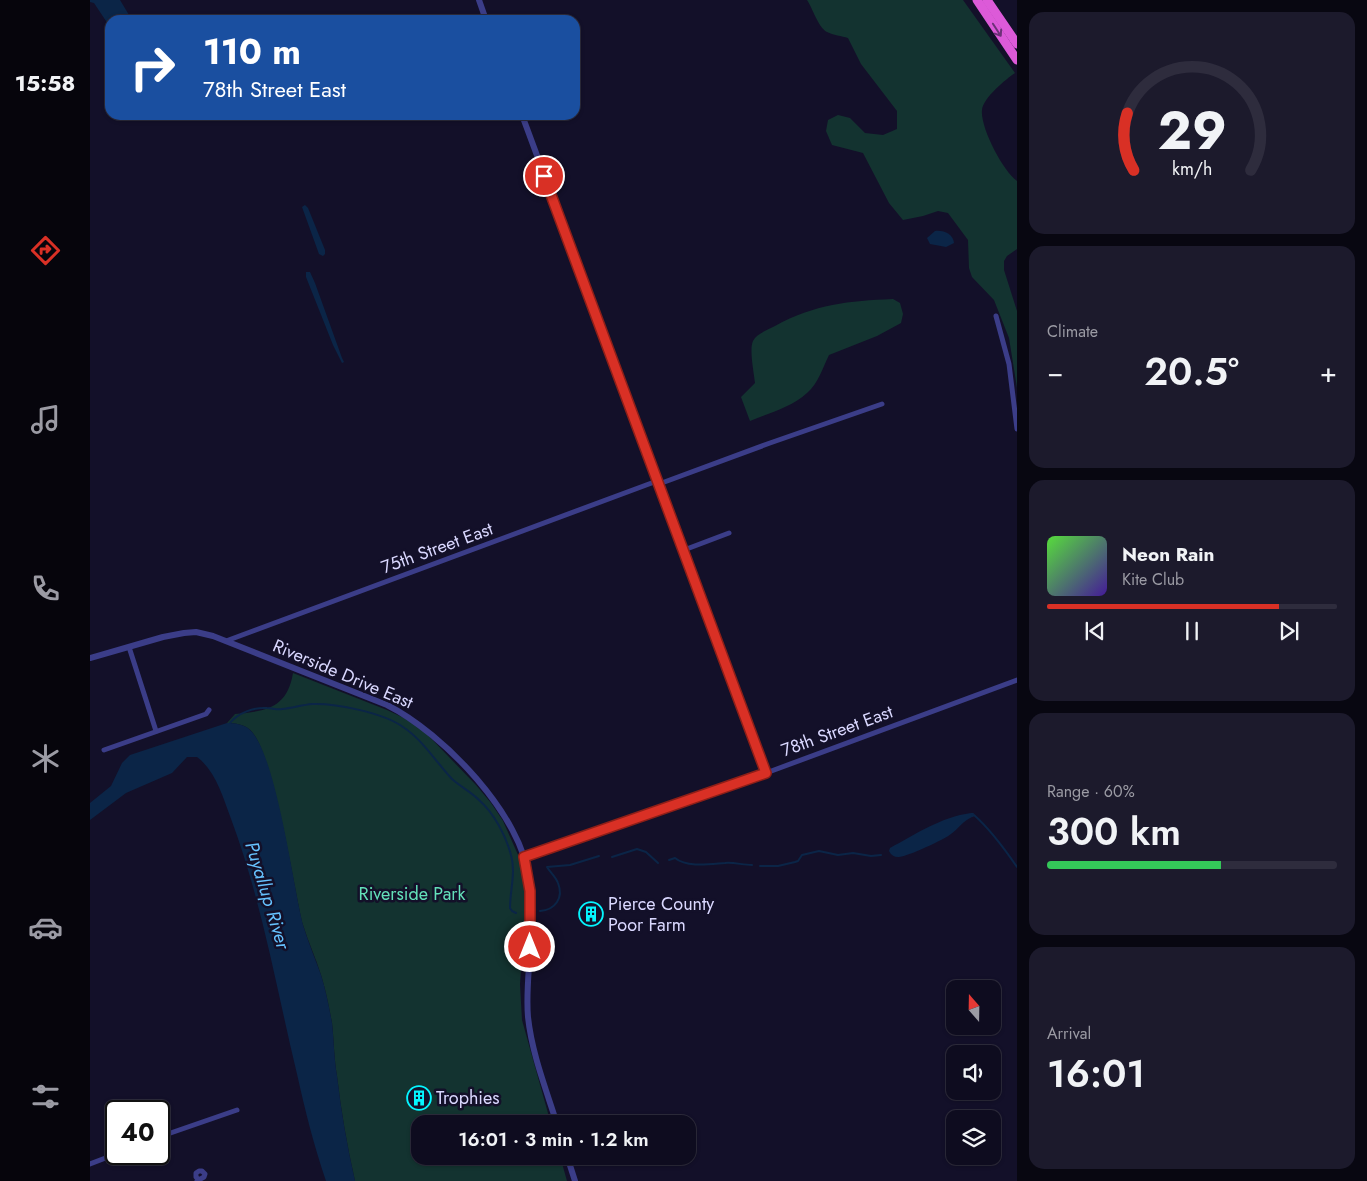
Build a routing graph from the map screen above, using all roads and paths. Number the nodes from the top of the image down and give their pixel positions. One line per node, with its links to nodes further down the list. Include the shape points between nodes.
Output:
1 (479, 0): 4 (street)
2 (977, 0): 6 (highway, one-way to 6)
3 (987, 0): 5 (highway)
4 (484, 15)
5 (1017, 44)
6 (1017, 60)
7 (524, 120): 11 (street)
8 (996, 316): 10 (street, via 1009,364)
9 (882, 404): 11 (street, 75th Street East)
10 (1017, 429)
11 (658, 483): 13 (street); 14 (street, 75th Street East)
12 (729, 533): 13 (street)
13 (684, 550): 21 (street)
14 (226, 641): 15 (street, Riverside Drive East, via 190,632); 22 (street, Riverside Drive East, via 414,720 441,743 494,800)
15 (129, 648): 16 (street, Riverside Drive East); 19 (street)
16 (90, 658)
17 (1017, 680): 21 (street, 78th Street East)
18 (209, 710): 19 (street, via 206,714)
19 (156, 731): 20 (street)
20 (104, 750)
21 (766, 773): 22 (street, 78th Street East)
22 (524, 857): 24 (street, Riverside Drive East, via 530,891 528,1018)
23 (237, 1110): 25 (street)
24 (554, 1115)
25 (170, 1134)
26 (105, 1158): 27 (street)
27 (90, 1164)
28 (570, 1165): 29 (street)
29 (575, 1181)

